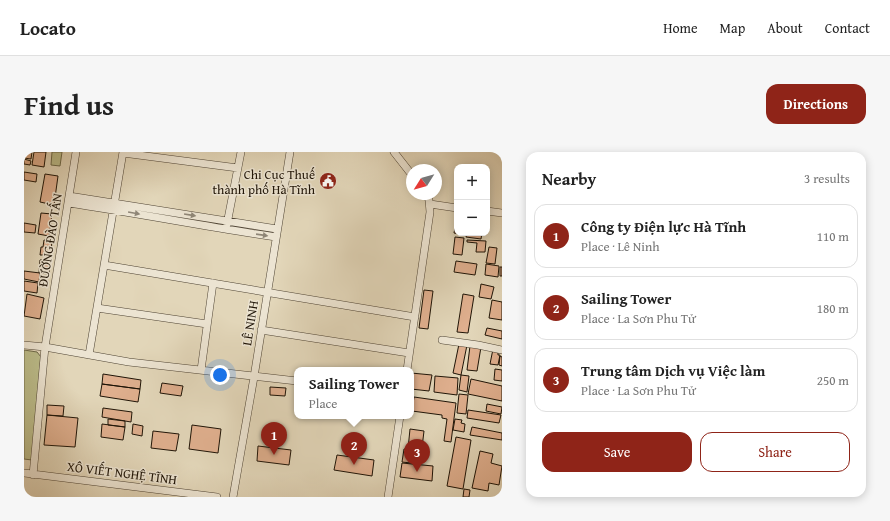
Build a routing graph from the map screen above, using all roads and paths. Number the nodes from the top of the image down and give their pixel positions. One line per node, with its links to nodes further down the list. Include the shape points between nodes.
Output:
1 (76, 152): 8 (street, ĐƯỜNG ĐÀO TẤN)
2 (123, 152): 7 (street); 11 (street)
3 (241, 152): 7 (street)
4 (290, 152): 16 (street, LÊ NINH)
5 (394, 152): 6 (street)
6 (406, 167)
7 (238, 168): 15 (street)
8 (68, 200): 11 (street); 28 (street, ĐƯỜNG ĐÀO TẤN)
9 (429, 200): 10 (street)
10 (430, 204): 12 (street); 23 (street)
11 (113, 206): 15 (street, one-way to 15); 17 (street, one-way to 17); 19 (street)
12 (454, 208)
13 (490, 211): 14 (street)
14 (502, 213)
15 (228, 221): 16 (street); 17 (street)
16 (278, 229): 18 (street, LÊ NINH)
17 (226, 230): 18 (street, one-way to 18)
18 (276, 237): 21 (street, LÊ NINH)
19 (104, 265): 20 (street); 22 (street)
20 (213, 283): 21 (street); 24 (street)
21 (267, 292): 23 (street); 25 (street, LÊ NINH)
22 (97, 308): 24 (street); 31 (street)
23 (415, 316): 30 (street)
24 (207, 324): 33 (street)
25 (261, 330): 30 (street); 34 (street, LÊ NINH)
26 (442, 340): 29 (street)
27 (24, 345): 28 (street)
28 (45, 347): 31 (street); 38 (street, ĐƯỜNG ĐÀO TẤN)
29 (502, 350)
30 (409, 353): 32 (street)
31 (89, 355): 33 (street)
32 (407, 367)
33 (201, 370): 34 (street)
34 (254, 377): 35 (street); 40 (street, LÊ NINH)
35 (294, 381)
36 (400, 419): 41 (street)
37 (24, 474): 38 (street, XÔ VIẾT NGHỆ TĨNH)
38 (33, 475): 39 (street, XÔ VIẾT NGHỆ TĨNH)
39 (217, 497)
40 (233, 497)
41 (388, 497)

